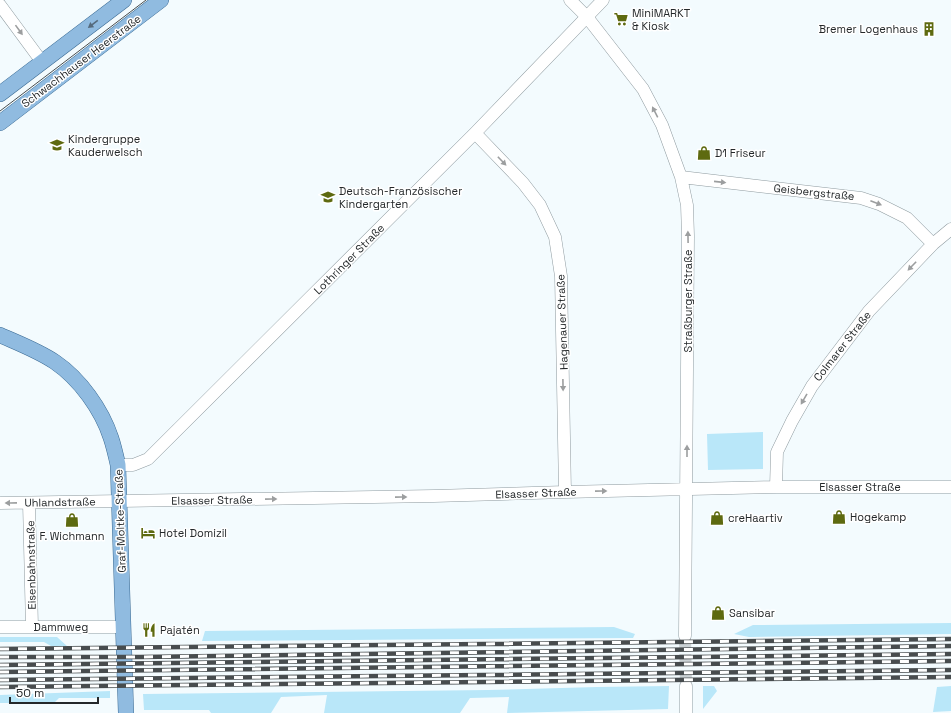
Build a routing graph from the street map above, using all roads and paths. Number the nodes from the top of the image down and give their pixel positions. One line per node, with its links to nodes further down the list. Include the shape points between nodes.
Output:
1 (124, 0): 7 (main road, Schwachhauser Heerstraße, one-way to 7)
2 (161, 0): 9 (main road, Schwachhauser Heerstraße)
3 (570, 0): 6 (street, Straßburger Straße)
4 (603, 0): 6 (street, Lothringer Straße)
5 (0, 5): 7 (street, one-way to 7)
6 (587, 18): 10 (street, Lothringer Straße); 11 (street, Straßburger Straße, one-way to 6, via 662,125 643,89)
7 (42, 62): 8 (main road, Schwachhauser Heerstraße)
8 (0, 94)
9 (0, 123)
10 (475, 133): 15 (street, Lothringer Straße, via 148,459); 19 (street, Hagenauer Straße, one-way to 19, via 524,183 540,205 555,237 561,276)
11 (681, 177): 13 (street, Geisbergstraße, one-way to 13, via 861,198 907,218); 18 (street, Straßburger Straße, one-way to 11, via 688,236 687,205)
12 (951, 229): 13 (street, Colmarer Straße)
13 (933, 244): 17 (street, Colmarer Straße, one-way to 17, via 870,311 812,386 777,452)
14 (0, 335): 15 (main road, Graf-Moltke-Straße, via 56,362 78,382 98,409 111,438)
15 (118, 465): 20 (main road, Graf-Moltke-Straße)
16 (951, 486): 17 (street, Elsasser Straße)
17 (776, 487): 18 (street, Elsasser Straße)
18 (686, 490): 19 (street, Elsasser Straße, one-way to 18); 26 (street, Straßburger Straße)
19 (565, 492): 20 (street, Elsasser Straße, one-way to 19)
20 (120, 501): 21 (street, Uhlandstraße); 25 (main road, Graf-Moltke-Straße)
21 (29, 502): 22 (street, Uhlandstraße, one-way to 22); 24 (street, Eisenbahnstraße)
22 (0, 503)
23 (0, 627): 24 (street, Dammweg)
24 (32, 627): 25 (street, Dammweg)
25 (123, 627): 28 (main road, Graf-Moltke-Straße)
26 (685, 636)
27 (686, 686): 29 (street)
28 (126, 713)
29 (686, 713)

